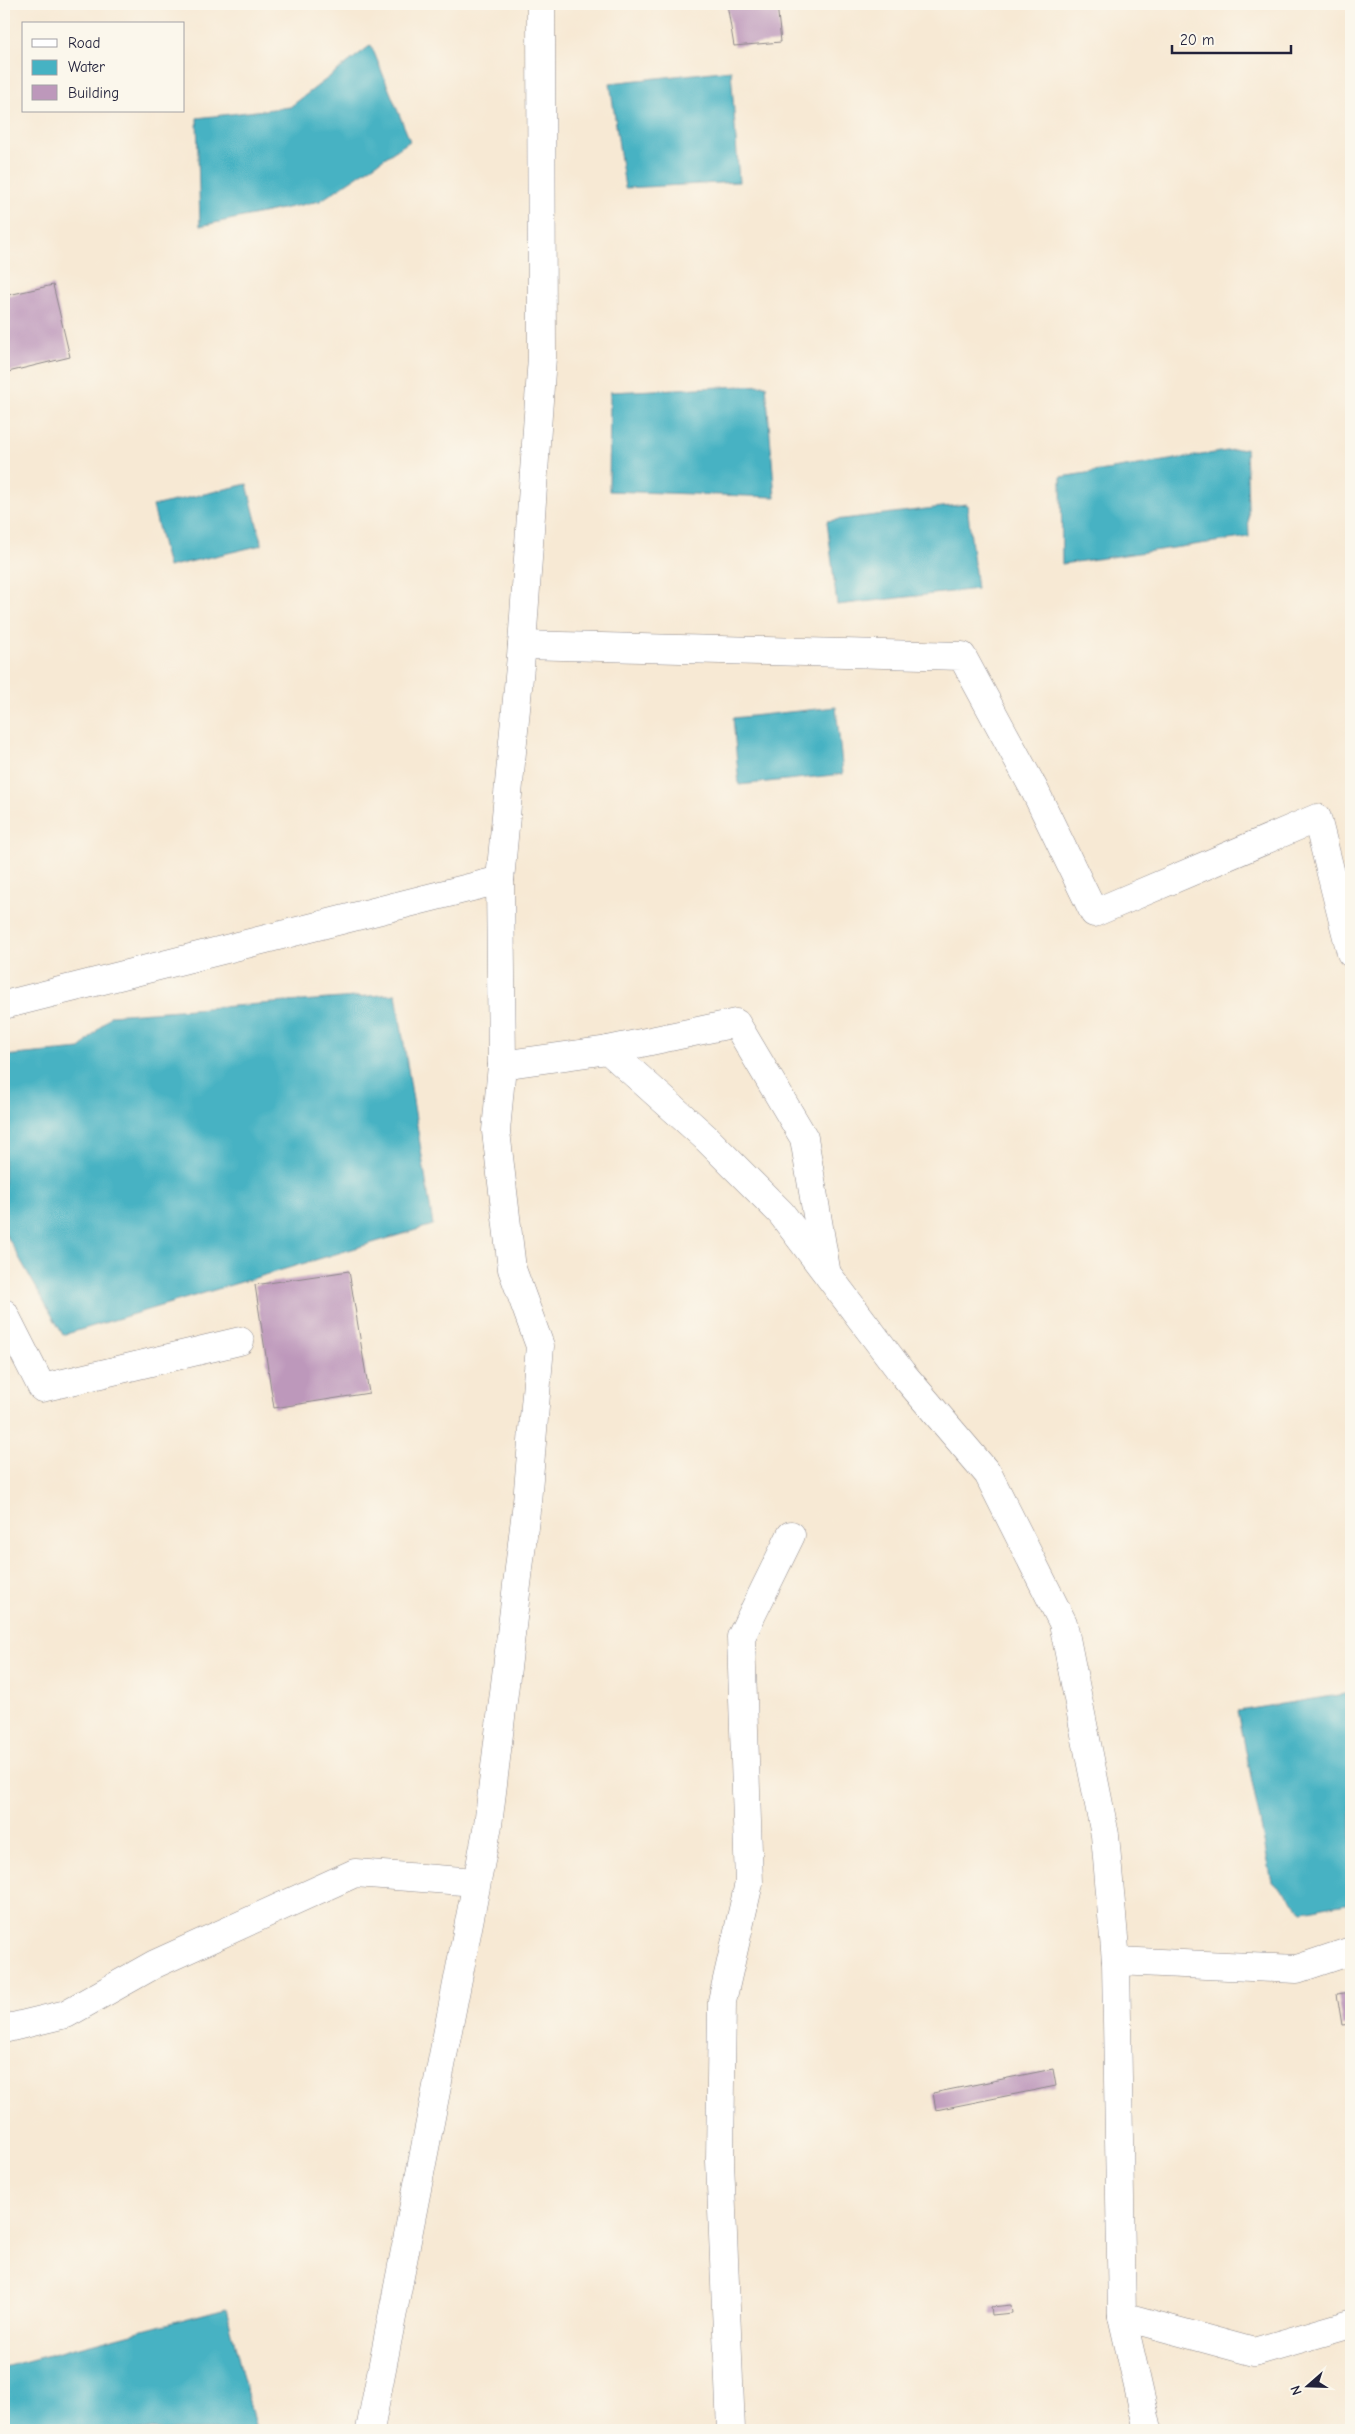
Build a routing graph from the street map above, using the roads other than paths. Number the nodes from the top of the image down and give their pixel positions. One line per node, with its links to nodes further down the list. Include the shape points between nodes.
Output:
1 (541, 4): 2 (street, via 542,357)
2 (522, 645): 3 (street); 4 (street, via 962,656 1035,791 1094,913 1317,818)
3 (500, 880): 5 (street); 7 (street)
4 (1351, 953)
5 (4, 1005)
6 (608, 1050): 7 (street); 8 (street, via 705,1137 781,1213); 8 (street, via 736,1023 804,1138)
7 (502, 1066): 12 (street, via 496,1131 512,1269 540,1346 527,1502 488,1825)
8 (827, 1273): 14 (street, via 902,1373 988,1474 1063,1623 1105,1835)
9 (4, 1313): 10 (street, via 42,1388)
10 (240, 1340)
11 (791, 1535): 19 (street, via 741,1637 749,1883 722,2001 720,2161)
12 (476, 1882): 15 (street, via 355,1873 155,1964 66,2014); 18 (street)
13 (1351, 1951): 14 (street, via 1297,1969)
14 (1116, 1961): 16 (street)
15 (4, 2029)
16 (1122, 2316): 17 (street, via 1254,2352); 20 (street)
17 (1351, 2324)
18 (370, 2430)
19 (731, 2430)
20 (1148, 2430)

